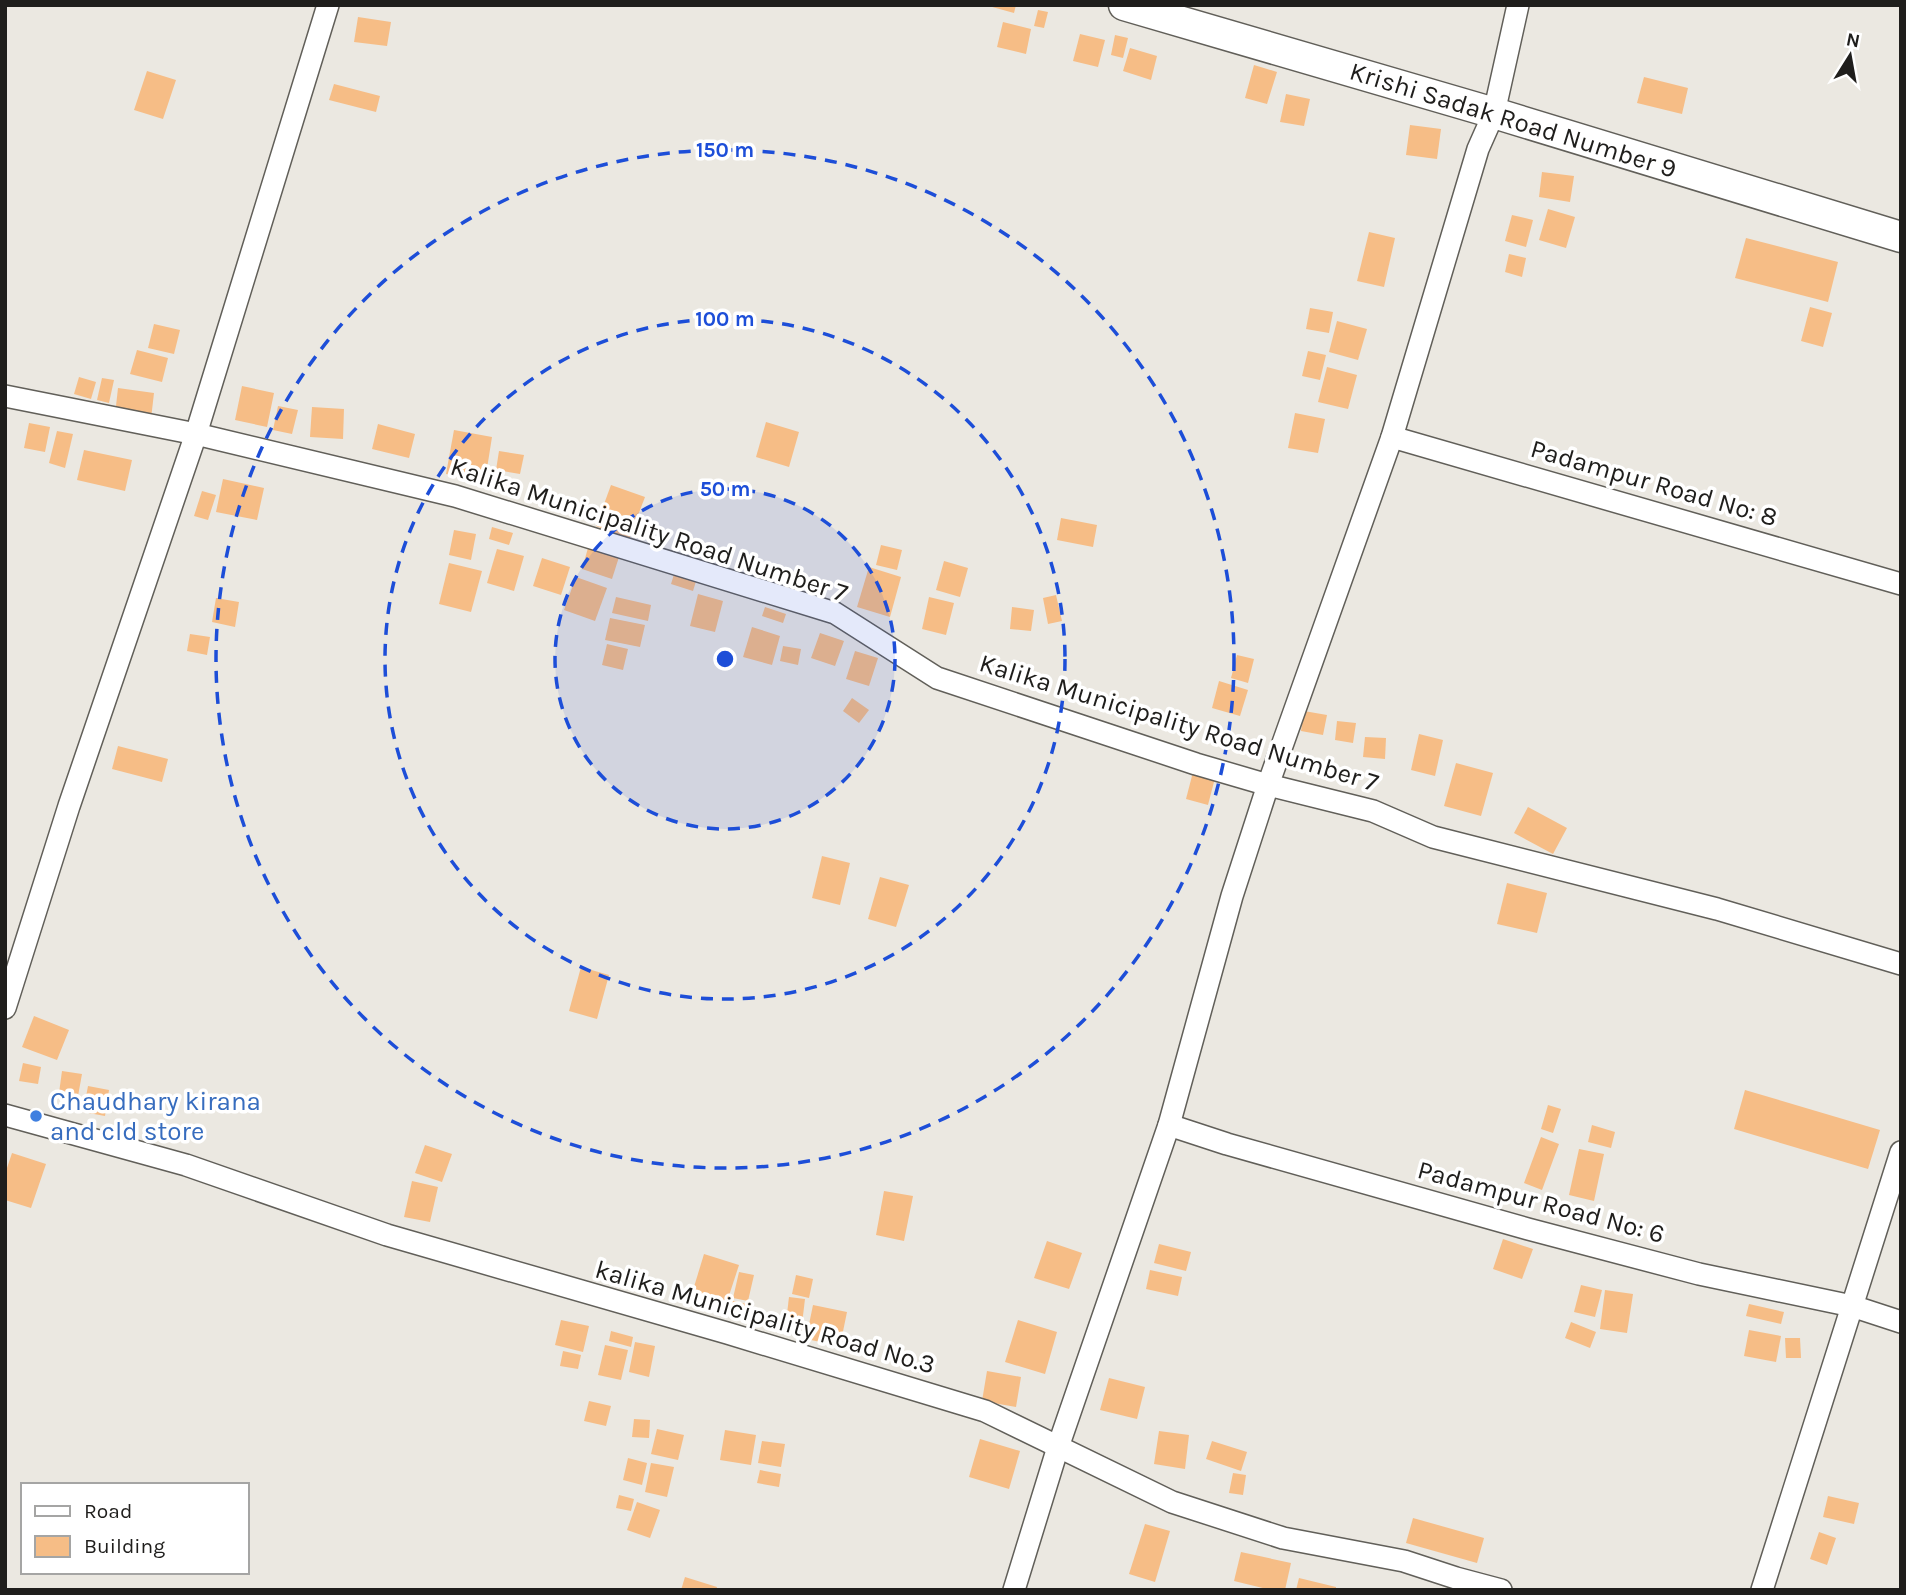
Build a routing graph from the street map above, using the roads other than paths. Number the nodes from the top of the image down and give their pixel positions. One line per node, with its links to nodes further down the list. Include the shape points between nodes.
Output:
1 (328, 5): 7 (street)
2 (1124, 5): 4 (street, Krishi Sadak Road Number 9)
3 (1518, 5): 4 (street)
4 (1494, 113): 5 (street, Krishi Sadak Road Number 9); 8 (street, via 1478,149)
5 (1901, 237)
6 (5, 396): 7 (street, Kalika Municipality Road Number 7)
7 (196, 434): 10 (street, Kalika Municipality Road Number 7, via 455,496 835,613 937,678); 12 (street)
8 (1392, 437): 9 (street, Padampur Road No: 8); 10 (street)
9 (1901, 584)
10 (1268, 785): 11 (street, Kalika Municipality Road Number 7, via 1373,811 1433,837 1717,909); 14 (street, via 1232,896)
11 (1901, 964)
12 (5, 1008)
13 (5, 1115): 18 (street, kalika Municipality Road No.3, via 186,1165 387,1235 985,1411)
14 (1169, 1125): 16 (street, Padampur Road No: 6, via 1567,1240); 18 (street)
15 (1901, 1152): 16 (street)
16 (1852, 1306): 17 (street, Padampur Road No: 6); 21 (street)
17 (1901, 1322)
18 (1058, 1447): 19 (street); 20 (street, kalika Municipality Road No.3, via 1172,1502 1283,1538 1405,1561)
19 (1014, 1590)
20 (1501, 1590)
21 (1762, 1590)

